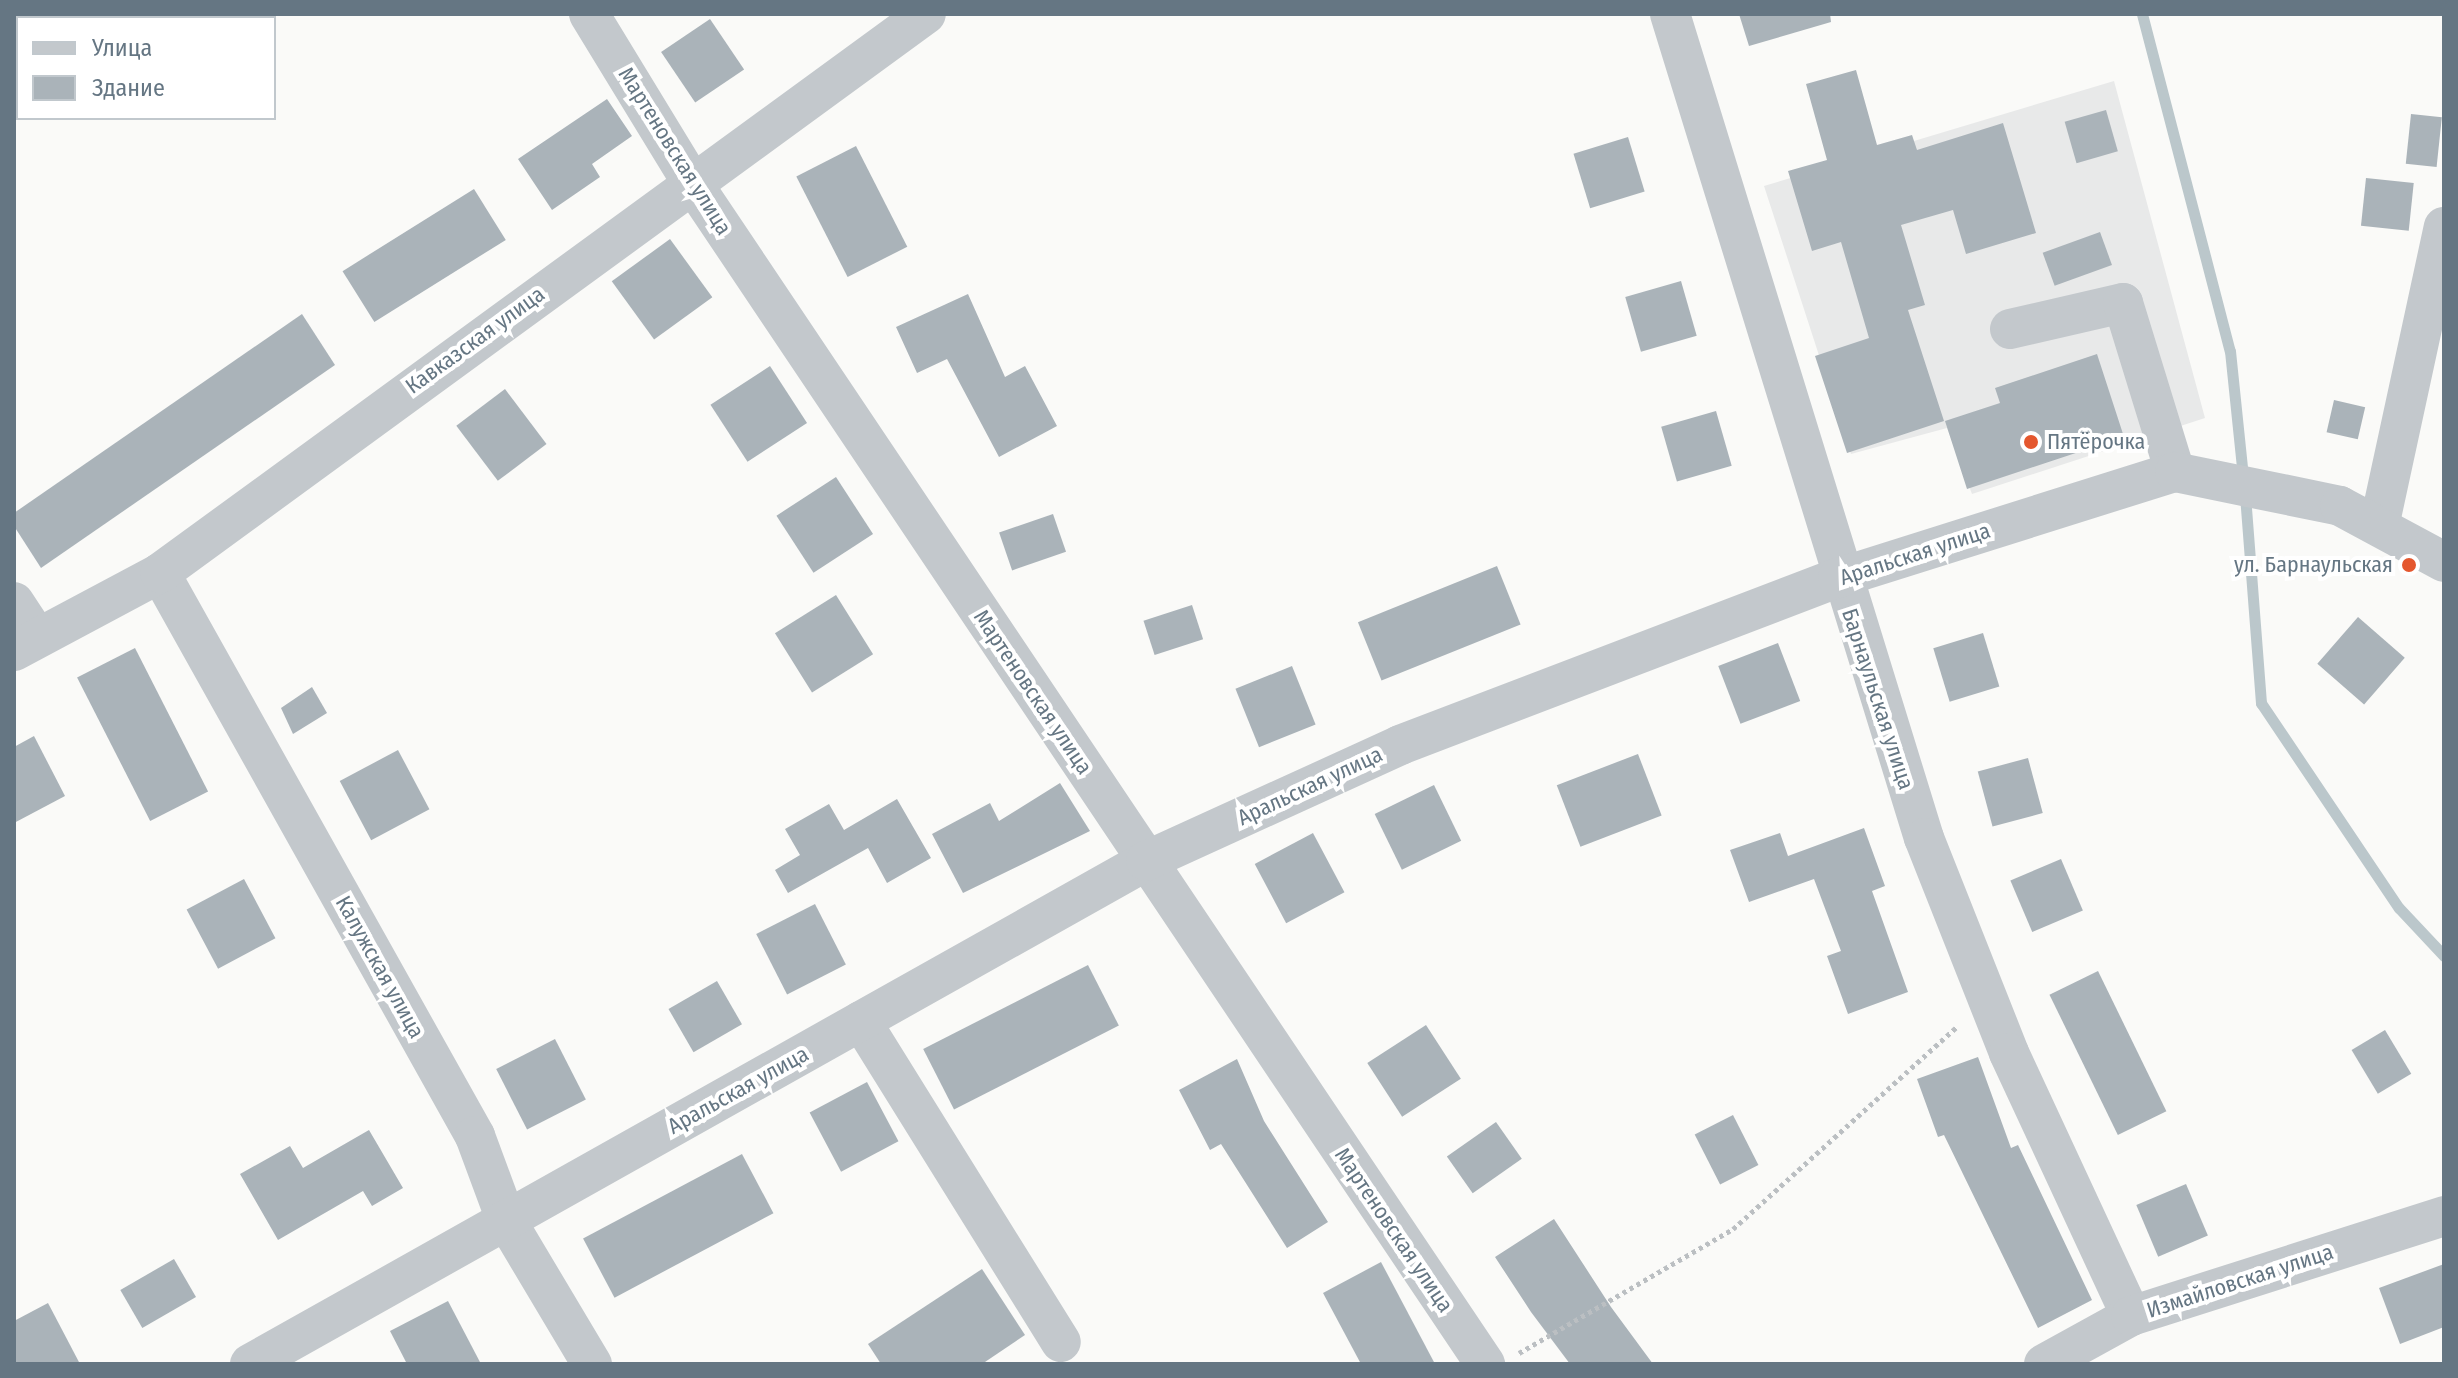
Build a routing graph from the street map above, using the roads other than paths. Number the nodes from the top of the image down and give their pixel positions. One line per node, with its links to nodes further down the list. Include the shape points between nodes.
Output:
1 (589, 14): 4 (street, Мартеновская улица)
2 (926, 14): 4 (street, Кавказская улица)
3 (1670, 14): 11 (street, Барнаульская улица)
4 (691, 181): 10 (street, Кавказская улица); 14 (street, Мартеновская улица)
5 (2444, 227): 8 (street)
6 (2010, 329): 7 (street, via 2123,303)
7 (2189, 474): 8 (street, Аральская улица, via 2279,491); 11 (street, Аральская улица)
8 (2380, 522): 9 (street, Аральская улица)
9 (2444, 562)
10 (160, 573): 13 (street, Кавказская улица); 17 (street, Калужская улица, via 475,1136)
11 (1838, 578): 14 (street, Аральская улица, via 1400,745); 18 (street, Барнаульская улица, via 1924,838 1988,999)
12 (14, 602): 13 (street)
13 (26, 644)
14 (1146, 861): 15 (street, Аральская улица); 20 (street, Мартеновская улица)
15 (861, 1021): 17 (street, Аральская улица); 19 (street)
16 (2444, 1216): 18 (street, Измайловская улица)
17 (506, 1220): 21 (street, Аральская улица); 22 (street, Калужская улица)
18 (2131, 1316): 23 (street, Измайловская улица)
19 (1061, 1342)
20 (1500, 1360)
21 (250, 1364)
22 (592, 1364)
23 (2044, 1364)

